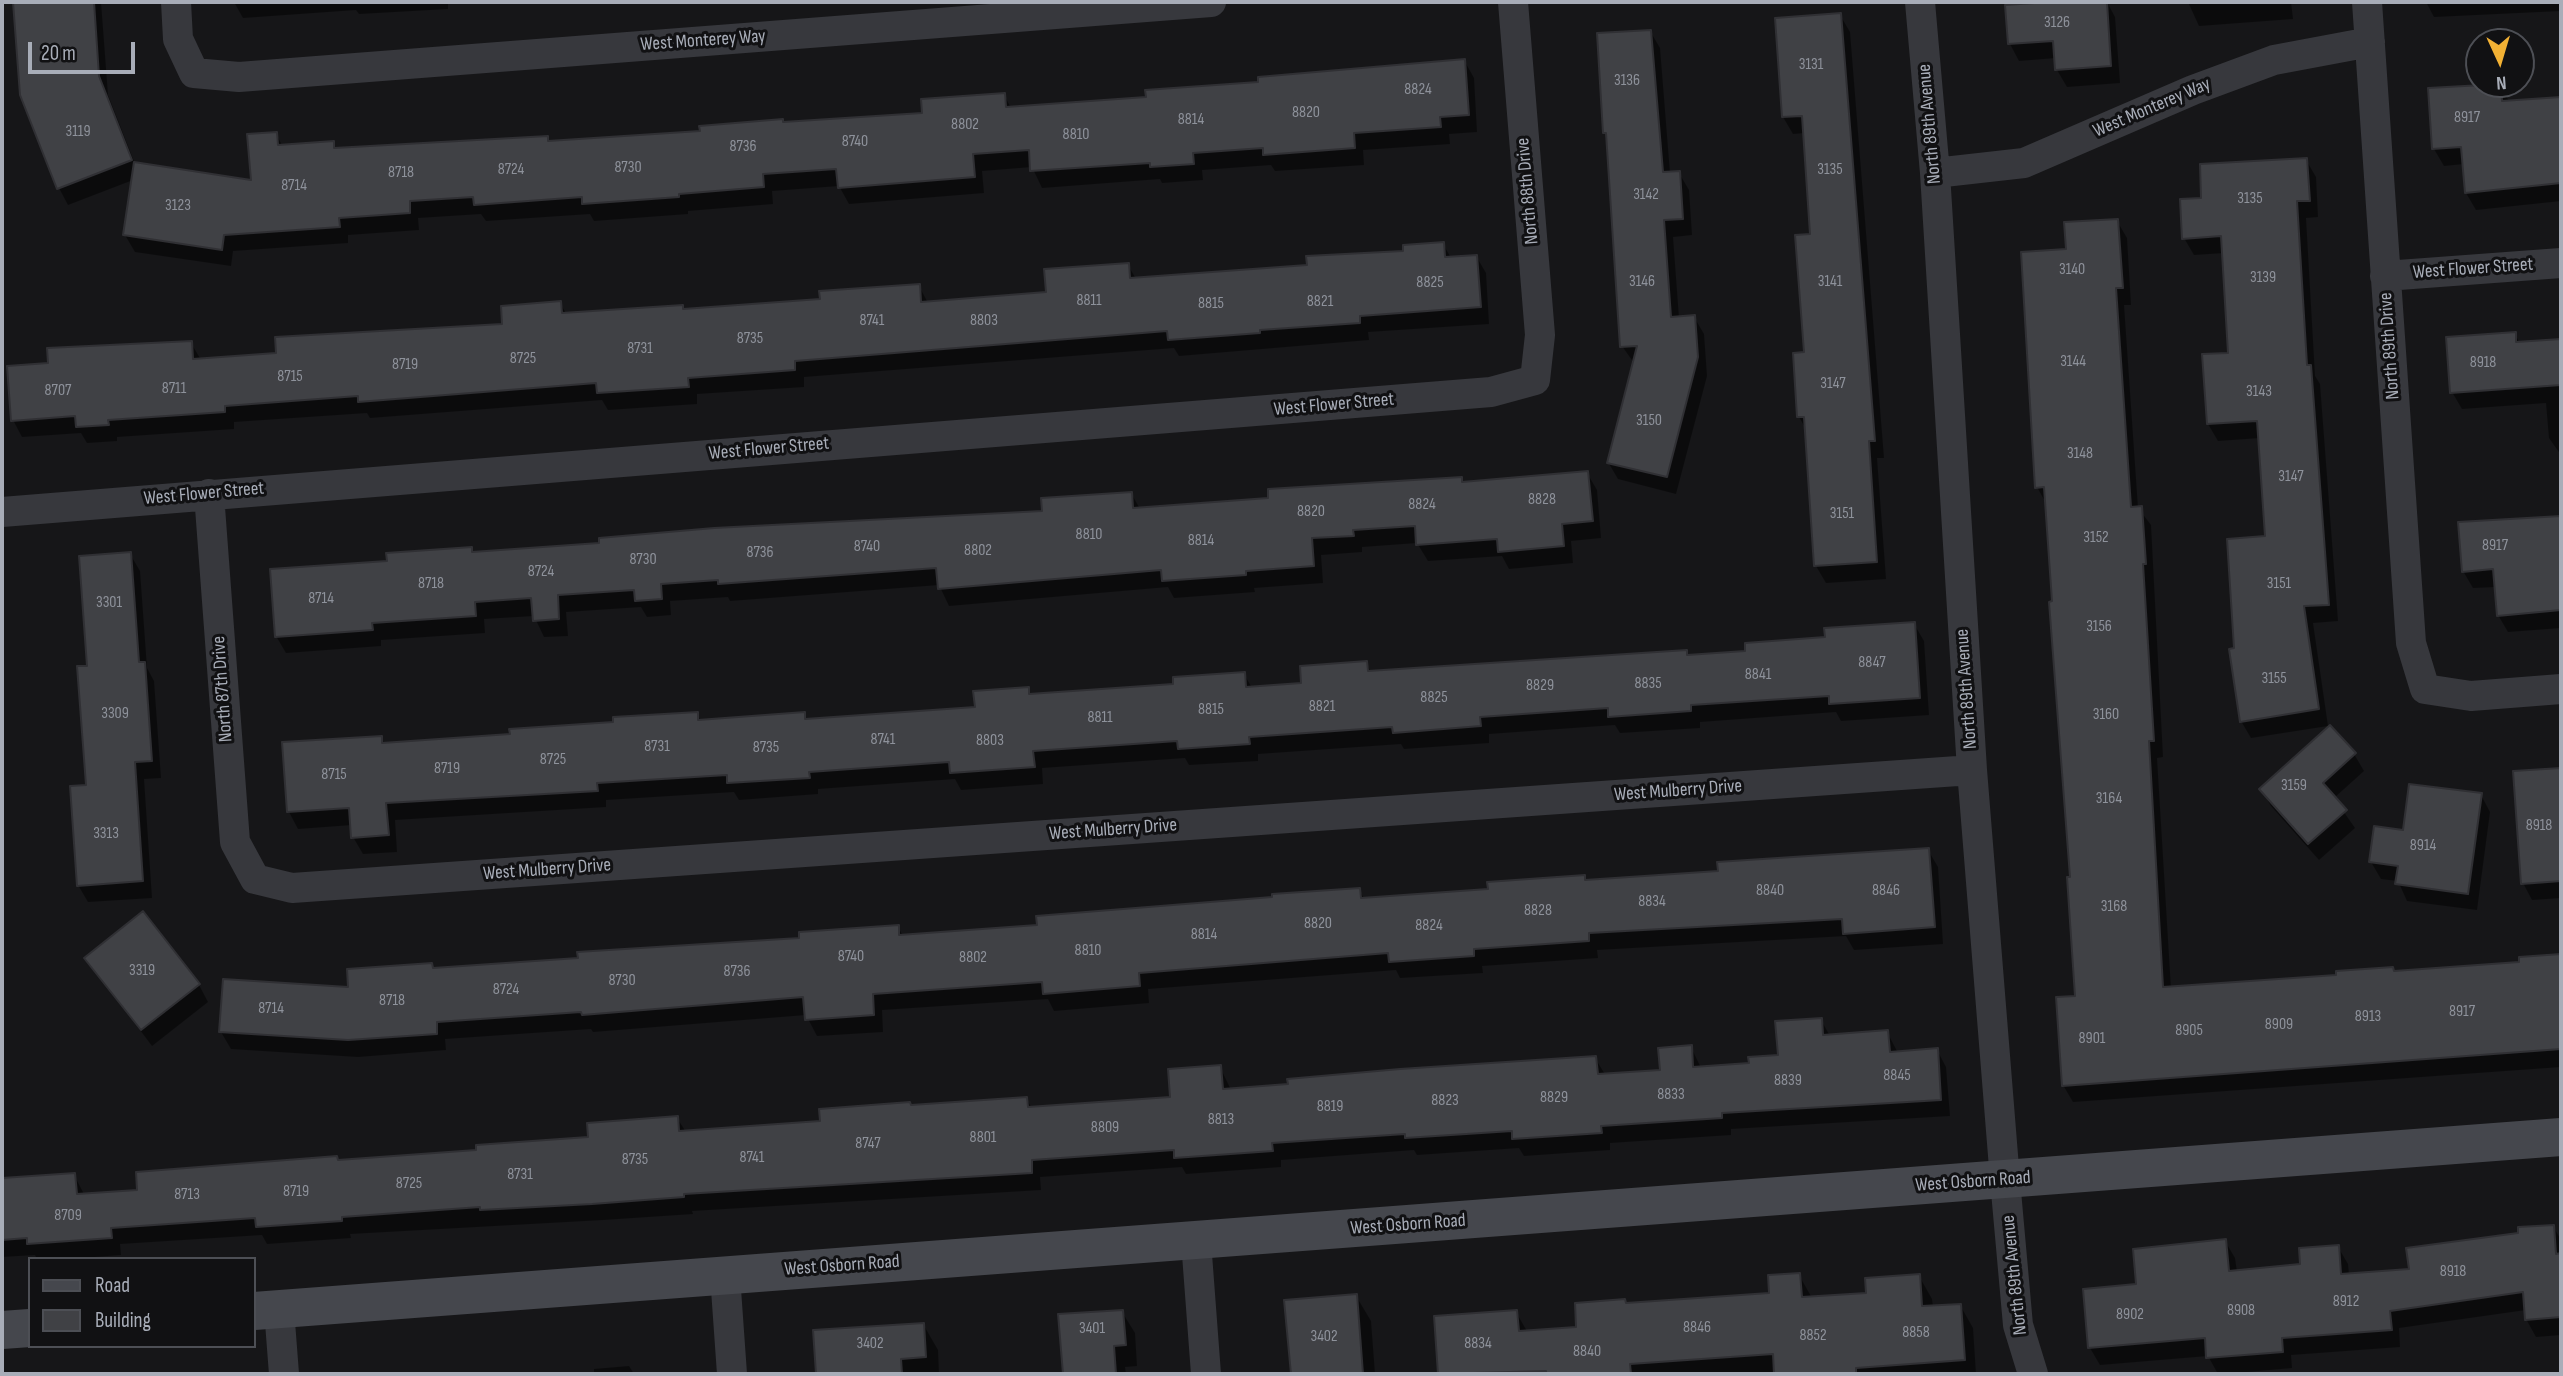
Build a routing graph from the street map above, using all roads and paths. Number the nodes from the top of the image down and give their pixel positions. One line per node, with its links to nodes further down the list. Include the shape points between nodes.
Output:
1 (176, 2): 2 (street, West Monterey Way, via 178,39 194,73 239,76)
2 (1211, 2)
3 (1513, 2): 10 (street, North 88th Drive, via 1540,335)
4 (1920, 2): 7 (street, North 89th Avenue)
5 (2367, 2): 6 (street, North 89th Drive)
6 (2370, 42): 7 (street, West Monterey Way, via 2274,60 2024,163); 9 (street, North 89th Drive)
7 (1935, 173): 14 (street, North 89th Avenue)
8 (2561, 263): 9 (street, West Flower Street)
9 (2385, 276): 13 (street, North 89th Drive, via 2412,643 2425,689 2471,696)
10 (1535, 380): 11 (street, West Flower Street, via 1491,392)
11 (209, 494): 12 (street, West Flower Street); 15 (street, North 87th Drive, via 234,842)
12 (2, 512)
13 (2561, 689)
14 (1972, 770): 15 (street, West Mulberry Drive, via 292,888); 17 (street, North 89th Avenue)
15 (255, 879)
16 (2561, 1137): 17 (street, West Osborn Road)
17 (2005, 1180): 18 (street, West Osborn Road); 26 (street, North 89th Avenue, via 2018,1325)
18 (1196, 1241): 19 (street, West Osborn Road); 25 (street)
19 (725, 1275): 20 (street, West Osborn Road); 24 (street)
20 (266, 1310): 23 (street)
21 (28, 1328): 22 (street)
22 (2, 1330)
23 (284, 1374)
24 (732, 1374)
25 (1206, 1374)
26 (2033, 1374)

